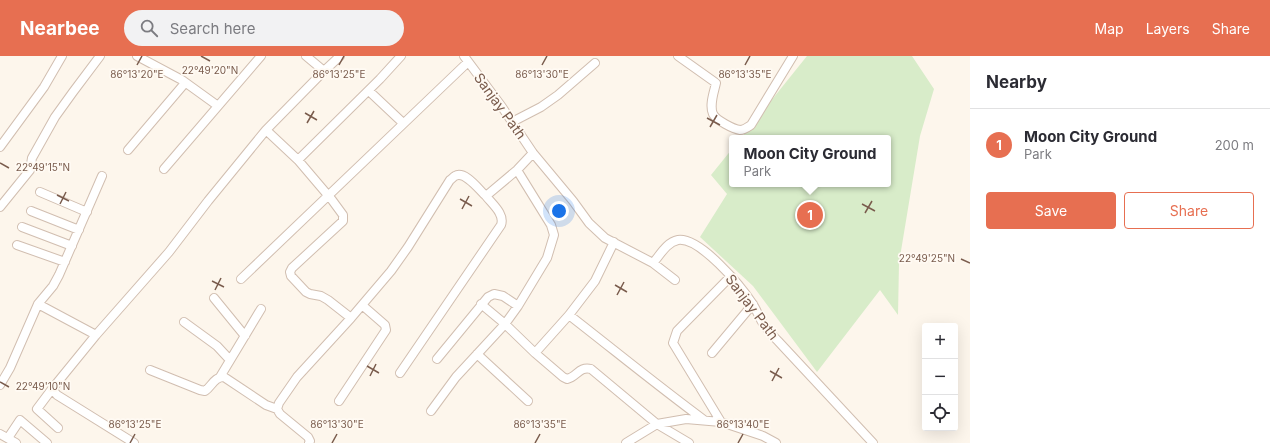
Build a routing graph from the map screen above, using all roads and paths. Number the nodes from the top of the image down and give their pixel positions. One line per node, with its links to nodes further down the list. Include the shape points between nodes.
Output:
1 (62, 56): 19 (street, via 44,86)
2 (100, 56): 29 (street, via 55,117 32,158 30,170)
3 (137, 56): 13 (street)
4 (261, 56): 15 (street)
5 (306, 56): 12 (street)
6 (340, 56): 12 (street)
7 (401, 56): 14 (street)
8 (678, 56): 9 (street, via 716,83 713,114 720,121 739,130 751,125)
9 (793, 56)
10 (466, 59): 16 (street, Sanjay Path); 17 (street)
11 (595, 63): 16 (street, via 558,95)
12 (324, 70): 18 (street)
13 (185, 83): 15 (street); 20 (street)
14 (369, 91): 17 (street); 22 (street)
15 (218, 106): 23 (street)
16 (512, 122): 21 (street, Sanjay Path)
17 (403, 123): 27 (street)
18 (266, 130): 22 (street); 53 (street, via 169,252)
19 (0, 147)
20 (128, 150)
21 (533, 153): 24 (street); 34 (street, Sanjay Path, via 589,223 605,238)
22 (298, 160): 27 (street)
23 (164, 169)
24 (517, 170): 28 (street); 47 (street, via 554,234 547,258)
25 (102, 176): 31 (street)
26 (40, 192): 31 (street)
27 (328, 195): 40 (street); 50 (street, via 339,208 343,221 290,272 306,292 328,300)
28 (486, 196): 46 (street, via 462,174 450,180 408,247); 61 (street, via 501,215 501,225)
29 (0, 207)
30 (31, 211): 33 (street)
31 (87, 212): 33 (street)
32 (22, 227): 36 (street)
33 (79, 230): 36 (street)
34 (614, 242): 38 (street, Sanjay Path); 49 (street, via 595,281)
35 (17, 245): 37 (street)
36 (72, 246): 37 (street)
37 (65, 262): 43 (street, via 53,286)
38 (653, 262): 39 (street, Sanjay Path, via 670,244 678,240 687,241 703,250); 41 (street)
39 (731, 276): 45 (street, Sanjay Path); 70 (street, via 677,331 673,343)
40 (241, 279)
41 (675, 280)
42 (214, 298): 54 (street)
43 (38, 304): 53 (street); 63 (street)
44 (481, 304): 47 (street, via 494,294 503,296); 52 (street); 58 (street)
45 (753, 304): 56 (street); 82 (street, Sanjay Path, via 763,324)
46 (362, 305): 50 (street); 65 (street, via 385,324 386,330)
47 (518, 306): 52 (street)
48 (261, 309): 54 (street)
49 (569, 315): 55 (street); 69 (street, via 653,383)
50 (351, 318): 67 (street, via 297,377)
51 (184, 322): 59 (street, via 217,346)
52 (505, 324): 55 (street); 57 (street)
53 (96, 335): 64 (street)
54 (245, 336): 59 (street)
55 (534, 353): 71 (street, via 567,379 582,369 591,369)
56 (712, 353)
57 (477, 354): 66 (street); 68 (street)
58 (437, 359)
59 (230, 360): 62 (street)
60 (150, 370): 62 (street, via 205,391)
61 (400, 373)
62 (220, 377): 67 (street, via 228,378 266,405)
63 (0, 385)
64 (52, 389): 72 (street, via 37,409); 78 (street, via 56,395)
65 (339, 401)
66 (528, 401)
67 (277, 409): 75 (street)
68 (431, 411)
69 (704, 420): 70 (street); 71 (street, via 686,419)
70 (721, 422): 81 (street)
71 (657, 424): 79 (street); 80 (street)
72 (58, 428)
73 (0, 434): 74 (street)
74 (8, 438): 76 (street); 77 (street, via 20,420)
75 (311, 442)
76 (16, 443)
77 (47, 443)
78 (134, 443)
79 (626, 443)
80 (689, 443)
81 (776, 443)
82 (873, 443)

